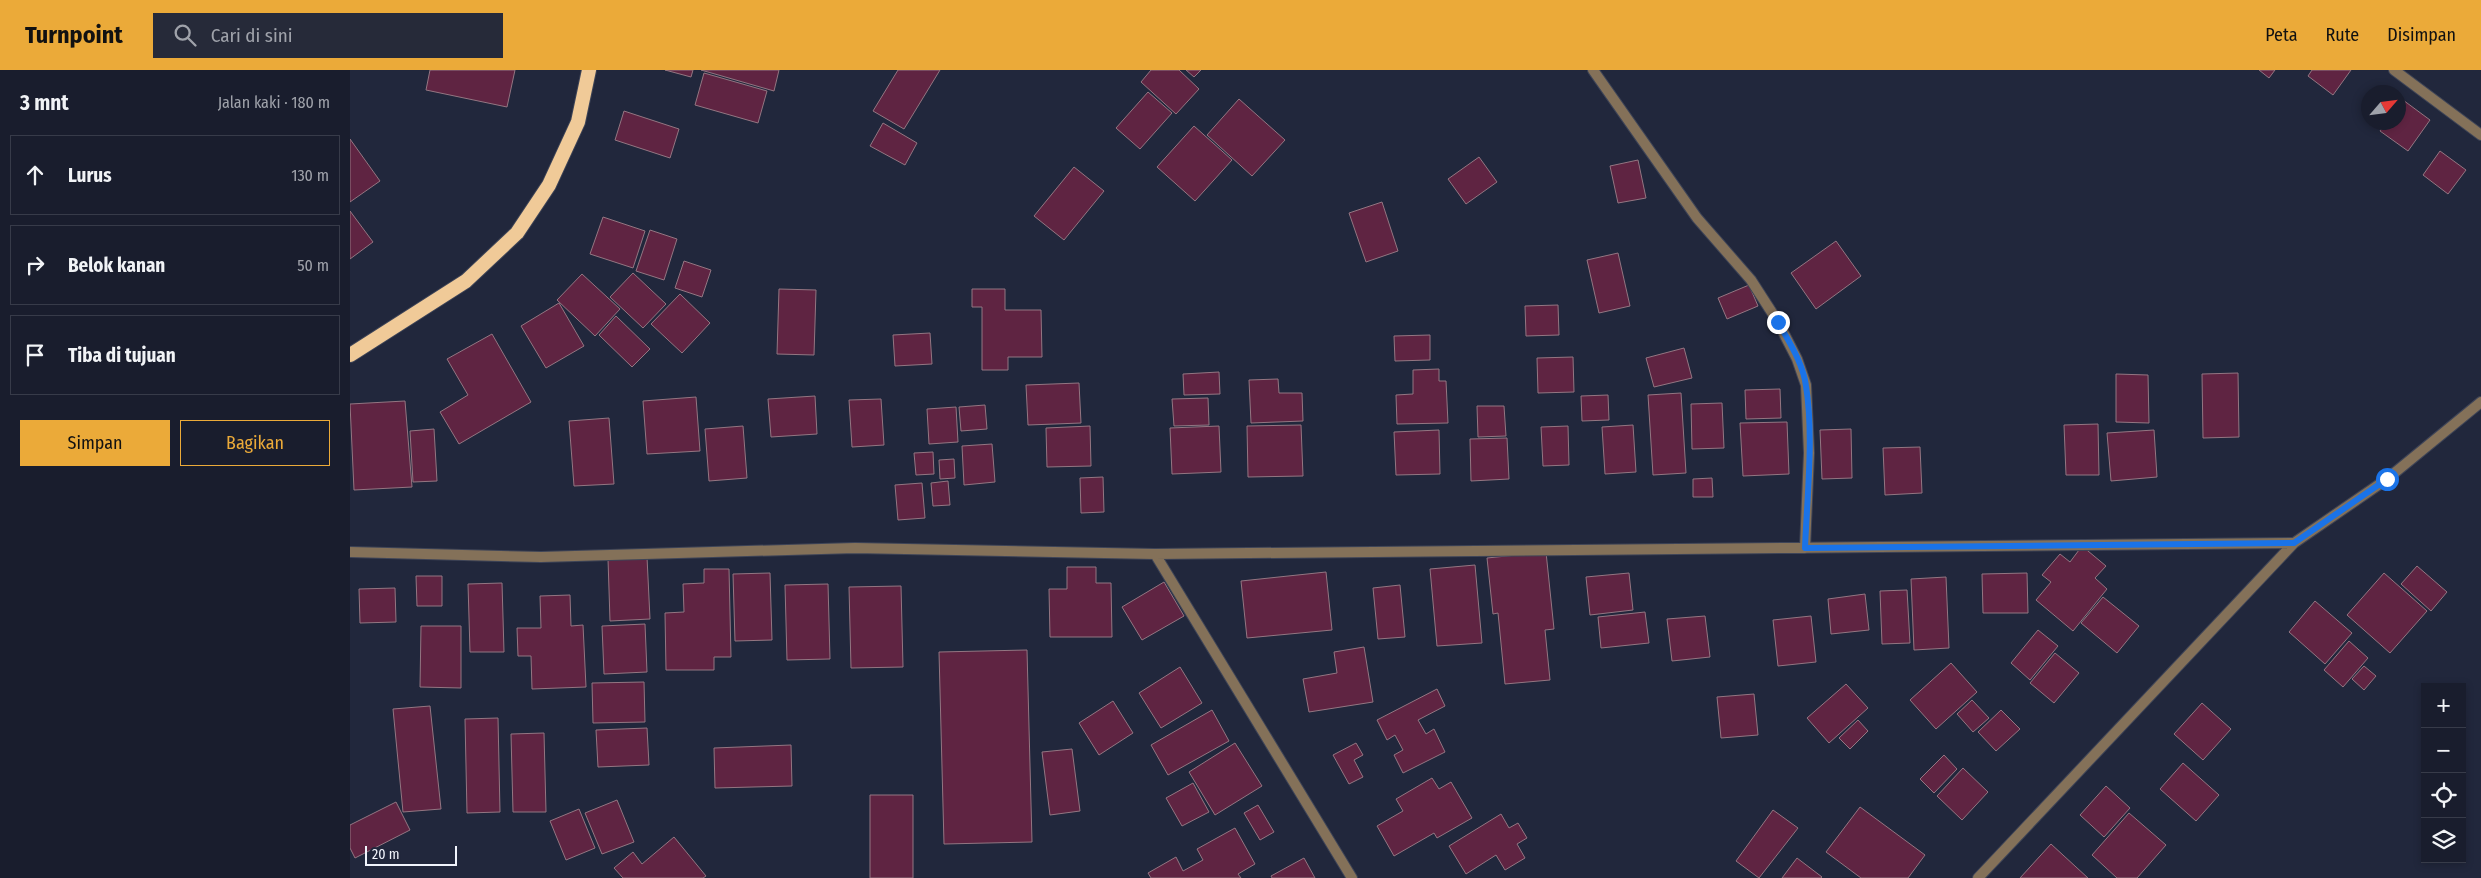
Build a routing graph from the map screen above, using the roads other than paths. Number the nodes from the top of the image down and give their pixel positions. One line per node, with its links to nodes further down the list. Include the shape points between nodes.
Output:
1 (589, 70): 5 (highway, via 578,122 549,185 517,233 466,281)
2 (1593, 70): 8 (street, via 1697,218 1751,280 1797,358 1806,385 1807,404 1809,453)
3 (2394, 70): 4 (street)
4 (2481, 135)
5 (350, 355)
6 (2481, 402): 7 (street, via 2387,479)
7 (2294, 543): 8 (street); 12 (street)
8 (1805, 548): 10 (street)
9 (350, 552): 10 (street, via 541,556 855,548)
10 (1155, 554): 11 (street)
11 (1352, 878)
12 (1978, 878)

